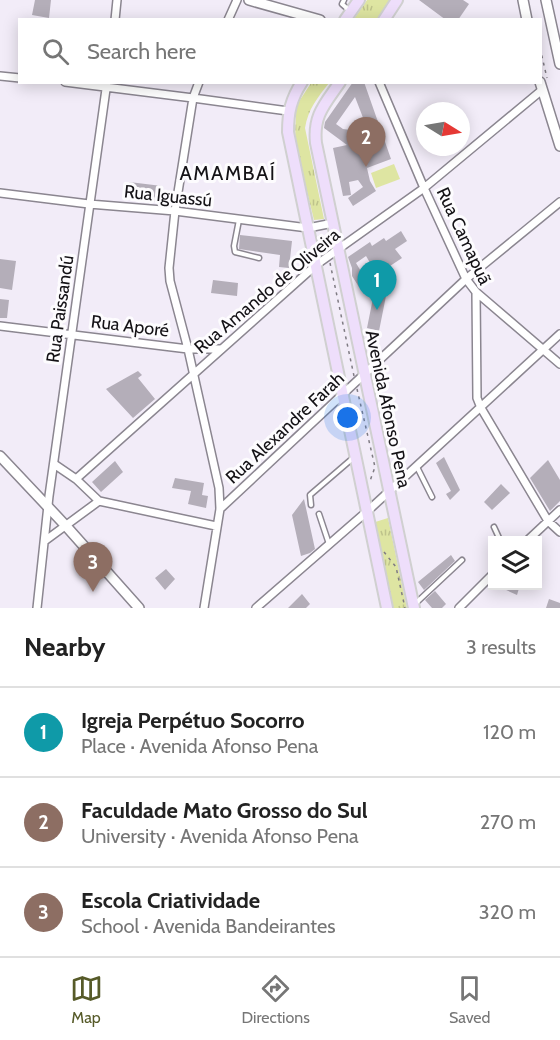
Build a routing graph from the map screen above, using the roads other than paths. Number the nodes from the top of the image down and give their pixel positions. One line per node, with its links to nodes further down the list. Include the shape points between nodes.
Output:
1 (117, 0): 10 (street)
2 (237, 0): 11 (street)
3 (249, 0): 12 (main road)
4 (344, 0): 9 (lane)
5 (359, 0): 9 (main road)
6 (397, 0): 13 (main road)
7 (523, 0): 14 (main road)
8 (546, 0): 15 (main road)
9 (350, 17)
10 (115, 18)
11 (229, 18)
12 (313, 18)
13 (385, 18)
14 (527, 18)
15 (560, 64)
16 (0, 76): 17 (street)
17 (18, 78)
18 (198, 84): 24 (street)
19 (302, 84): 25 (main road)
20 (337, 84): 33 (main road, Avenida Afonso Pena, via 314,128)
21 (380, 84): 27 (street, Rua Camapuã)
22 (106, 85): 24 (street); 30 (street, Rua Paissandú)
23 (541, 86): 26 (main road); 27 (street, Rua Amando de Oliveira)
24 (193, 98): 25 (street); 31 (street)
25 (288, 111): 34 (main road, via 288,132)
26 (559, 143)
27 (424, 188): 35 (street, Rua Amando de Oliveira); 38 (street, Rua Camapuã)
28 (0, 193): 30 (street, Rua Iguassú)
29 (560, 202): 38 (street, Rua Alexandre Farah)
30 (89, 204): 31 (street, Rua Iguassú); 41 (street, Rua Paissandú)
31 (175, 211): 32 (street, Rua Iguassú); 43 (street, via 170,281)
32 (240, 219): 34 (street, Rua Iguassú); 36 (lane, via 235,252)
33 (333, 223): 34 (street, Rua Iguassú); 35 (main road, Avenida Afonso Pena)
34 (311, 227): 37 (main road)
35 (338, 249): 37 (street, Rua Amando de Oliveira); 48 (main road, Avenida Afonso Pena)
36 (259, 258)
37 (316, 265): 44 (street, Rua Amando de Oliveira); 49 (main road)
38 (466, 279): 39 (street, Rua Camapuã); 48 (street, Rua Alexandre Farah)
39 (476, 292): 45 (street); 50 (street, Rua Camapuã, via 476,388)
40 (0, 326): 41 (street, Rua Aporé)
41 (71, 334): 43 (street, Rua Aporé); 53 (street, Rua Paissandú)
42 (560, 334): 45 (street)
43 (188, 349): 44 (street, Rua Aporé); 47 (street)
44 (220, 349): 47 (street, Rua Amando de Oliveira)
45 (543, 350): 46 (street); 50 (street)
46 (560, 364)
47 (194, 373): 55 (street, Rua Amando de Oliveira); 61 (street, via 216,471)
48 (360, 378): 49 (street, Rua Alexandre Farah); 56 (main road, Avenida Afonso Pena)
49 (343, 394): 51 (main road); 61 (street, Rua Alexandre Farah)
50 (481, 408): 54 (street); 65 (street, Rua Camapuã)
51 (356, 455): 59 (lane, via 310,495); 63 (main road)
52 (0, 456): 60 (main road)
53 (54, 464): 55 (street); 60 (street, Rua Paissandú)
54 (417, 466): 56 (street); 57 (lane)
55 (76, 479): 58 (street)
56 (388, 492): 63 (street); 76 (main road, Avenida Afonso Pena)
57 (432, 497)
58 (99, 501): 66 (street); 67 (street)
59 (311, 505)
60 (49, 508): 66 (main road); 72 (street, Rua Paissandú)
61 (220, 509): 67 (street)
62 (560, 510): 65 (street)
63 (367, 512): 73 (street); 81 (main road)
64 (319, 514): 73 (lane)
65 (548, 521): 69 (street, Rua Camapuã); 71 (street)
66 (66, 526): 72 (street); 78 (main road)
67 (216, 526): 79 (street)
68 (494, 527): 70 (lane)
69 (560, 532)
70 (498, 536)
71 (532, 536)
72 (46, 540): 77 (street, Rua Paissandú)
73 (329, 544): 80 (street)
74 (462, 560): 76 (lane)
75 (488, 579): 82 (street)
76 (411, 607)
77 (37, 608)
78 (139, 608)
79 (204, 608)
80 (256, 608)
81 (387, 608)
82 (459, 608)

